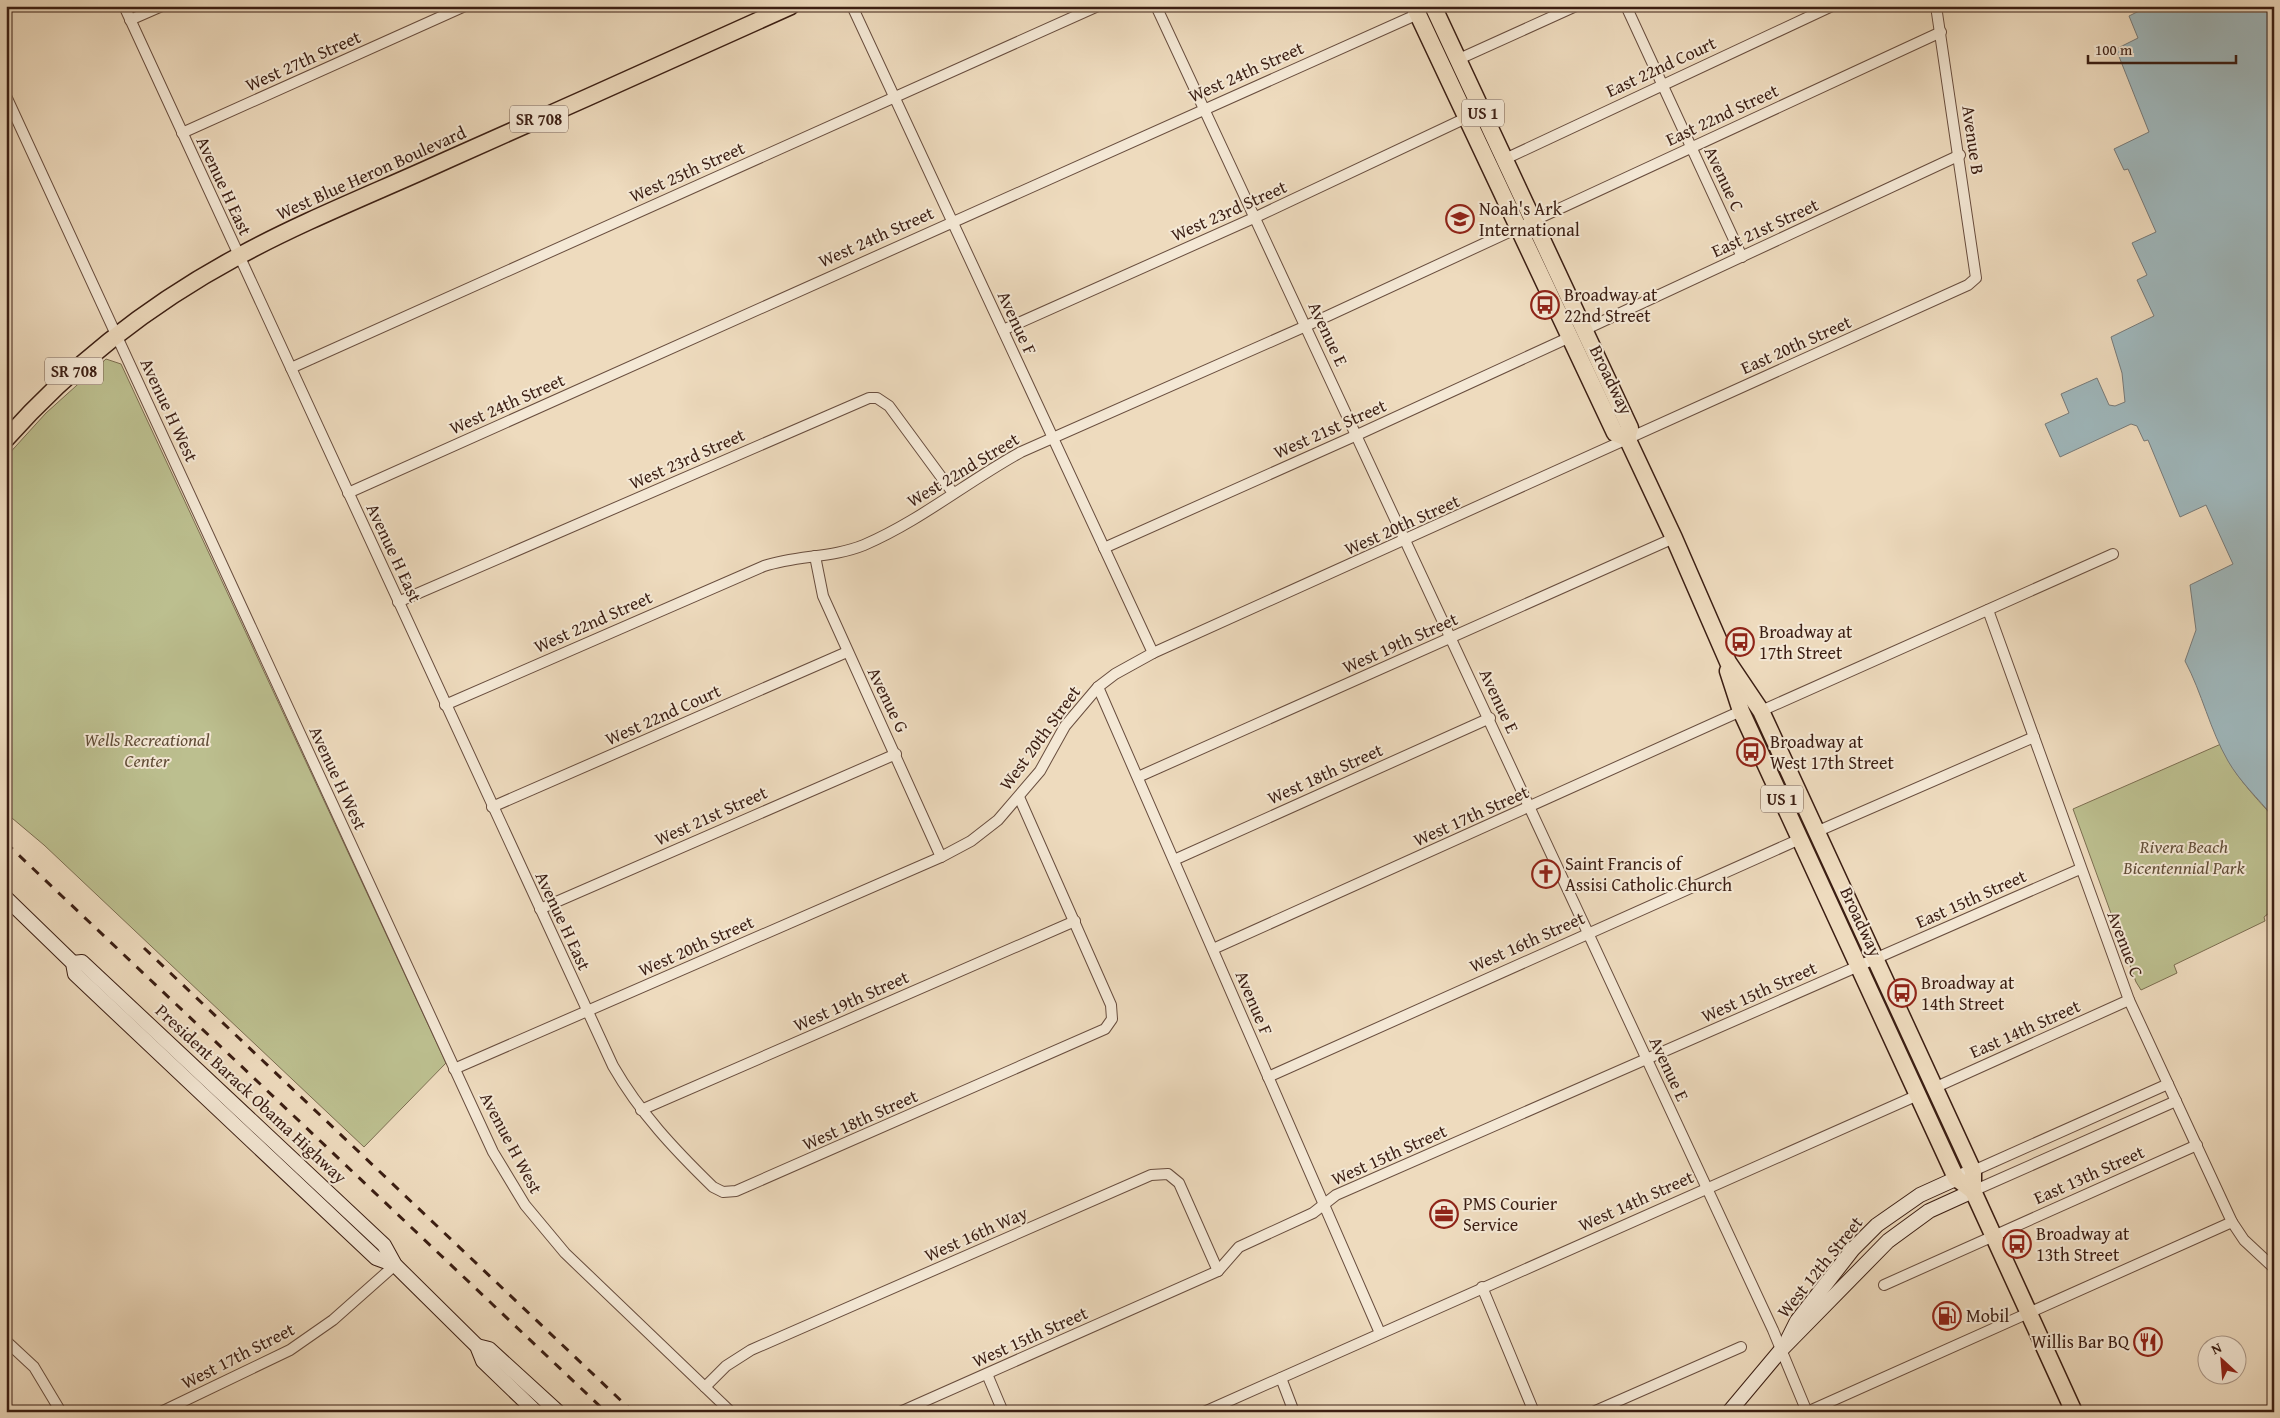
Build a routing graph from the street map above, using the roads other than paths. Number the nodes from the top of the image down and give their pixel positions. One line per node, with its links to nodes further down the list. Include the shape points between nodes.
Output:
1 (124, 6): 14 (street, Avenue H East)
2 (162, 6): 14 (street)
3 (466, 6): 22 (street, West 27th Street)
4 (791, 6): 30 (main road, West Blue Heron Boulevard / SR 708)
5 (852, 6): 19 (street, Avenue F)
6 (1098, 6): 19 (street, West 25th Street)
7 (1156, 6): 20 (street, Avenue E)
8 (1434, 6): 16 (main road, Broadway / US 1)
9 (1576, 6): 16 (street)
10 (1626, 6): 17 (street, Avenue C)
11 (1832, 6): 17 (street, East 22nd Court)
12 (1936, 6): 15 (street, Avenue B)
13 (1416, 10): 20 (street, West 24th Street); 21 (main road, Broadway / US 1)
14 (130, 20): 22 (street, Avenue H East)
15 (1941, 32): 23 (street, East 22nd Street); 24 (street, Avenue B)
16 (1458, 59): 25 (main road, Broadway / US 1)
17 (1661, 85): 23 (street, Avenue C); 25 (street, East 22nd Court)
18 (6, 96): 36 (street, Avenue H West)
19 (893, 97): 28 (street, Avenue F); 38 (street, West 25th Street)
20 (1205, 108): 26 (street, Avenue E); 28 (street, West 24th Street)
21 (1466, 118): 26 (street, West 23rd Street); 29 (main road, Broadway / US 1)
22 (182, 133): 30 (street, Avenue H East)
23 (1691, 147): 27 (street, East 22nd Street); 31 (street, Avenue C)
24 (1960, 155): 31 (street, East 21st Street); 32 (street, Avenue B)
25 (1504, 159): 27 (main road, Broadway / US 1)
26 (1256, 217): 33 (street, Avenue E); 34 (street, West 23rd Street)
27 (1533, 220): 29 (street, East 22nd Street); 35 (main road, Broadway / US 1)
28 (952, 221): 34 (street, Avenue F); 43 (street, West 24th Street)
29 (1516, 227): 33 (street, West 22nd Street); 37 (main road, Broadway / US 1)
30 (239, 256): 36 (main road, West Blue Heron Boulevard / SR 708, via 162,303); 38 (street, Avenue H East)
31 (1742, 257): 35 (street, East 21st Street)
32 (1976, 278): 42 (street, East 20th Street, via 1952,293)
33 (1306, 326): 39 (street, Avenue E); 40 (street, West 22nd Street)
34 (1003, 330): 40 (street, Avenue F)
35 (1584, 330): 42 (main road, Broadway / US 1, via 1630,428)
36 (116, 336): 41 (main road, West Blue Heron Boulevard / SR 708); 82 (street, Avenue H West)
37 (1568, 338): 39 (street, West 21st Street); 42 (main road, Broadway / US 1, via 1615,432)
38 (291, 368): 43 (street, Avenue H East)
39 (1357, 435): 46 (street, Avenue E); 47 (street, West 21st Street)
40 (1053, 437): 44 (street, West 22nd Street, via 992,468); 47 (street, Avenue F)
41 (6, 438)
42 (1627, 438): 45 (main road, Broadway / US 1); 46 (street, West 20th Street)
43 (348, 493): 50 (street, Avenue H East)
44 (953, 493): 49 (street, West 22nd Street, via 909,522 864,545); 50 (street, West 23rd Street, via 889,406 877,398 869,398)
45 (1674, 538): 52 (street, West 19th Street); 55 (main road, Broadway / US 1)
46 (1406, 541): 52 (street, Avenue E); 54 (street, West 20th Street)
47 (1104, 548): 54 (street, Avenue F)
48 (2113, 554): 51 (street)
49 (815, 556): 53 (street, Avenue G, via 822,596); 57 (street, West 22nd Street, via 764,566)
50 (398, 602): 57 (street, Avenue H East)
51 (1988, 610): 59 (street); 61 (street, Avenue C)
52 (1451, 638): 60 (street, Avenue E); 63 (street, West 19th Street)
53 (847, 652): 62 (street, Avenue G); 65 (street, West 22nd Court)
54 (1153, 654): 56 (street, West 20th Street)
55 (1728, 662): 58 (main road, Broadway / US 1, via 1728,677); 59 (main road, Broadway / US 1)
56 (1098, 687): 63 (street, Avenue F); 64 (street, West 20th Street, via 1078,708 1040,771)
57 (445, 704): 65 (street, Avenue H East)
58 (1741, 711): 66 (street, West 17th Street); 68 (main road, Broadway / US 1)
59 (1761, 712): 67 (main road, Broadway / US 1)
60 (1490, 718): 66 (street, Avenue E); 70 (street, West 18th Street)
61 (2034, 736): 67 (street); 71 (street, Avenue C)
62 (896, 754): 69 (street, Avenue G); 73 (street, West 21st Street)
63 (1138, 777): 70 (street, Avenue F)
64 (1019, 796): 69 (street, West 20th Street, via 985,831); 74 (street)
65 (492, 807): 73 (street, Avenue H East)
66 (1530, 808): 75 (street, Avenue E); 76 (street, West 17th Street)
67 (1816, 832): 77 (main road, Broadway / US 1)
68 (1800, 839): 75 (street, West 16th Street); 78 (main road, Broadway / US 1)
69 (941, 857): 80 (street, West 20th Street)
70 (1174, 860): 76 (street, Avenue F)
71 (2080, 869): 77 (street, East 15th Street); 79 (street, Avenue C)
72 (6, 898): 97 (main road, President Barack Obama Highway, via 73,963 82,962 163,1035 384,1245)
73 (540, 909): 80 (street, Avenue H East)
74 (1075, 921): 88 (street, West 19th Street); 88 (street, West 18th Street, via 1112,1005 1112,1020 1099,1033 729,1193 713,1187)
75 (1588, 933): 81 (street, Avenue E); 83 (street, West 16th Street)
76 (1213, 949): 83 (street, Avenue F)
77 (1875, 959): 78 (street, West 15th Street); 85 (main road, Broadway / US 1)
78 (1859, 966): 81 (street, West 15th Street); 86 (main road, Broadway / US 1)
79 (2129, 1000): 84 (street, Avenue C); 85 (street, East 14th Street)
80 (587, 1011): 82 (street, West 20th Street); 88 (street, Avenue H East, via 613,1066)
81 (1647, 1060): 92 (street, Avenue E); 94 (street, West 15th Street, via 1336,1195)
82 (454, 1069): 110 (street, Avenue H West, via 501,1166 544,1230)
83 (1268, 1077): 94 (street, Avenue F)
84 (2168, 1084): 87 (street, Avenue C); 90 (street)
85 (1934, 1088): 90 (main road, Broadway / US 1)
86 (1918, 1094): 91 (main road, Broadway / US 1); 92 (street, West 14th Street)
87 (2176, 1100): 89 (street, Avenue C); 93 (street, East 13th Street)
88 (641, 1110)
89 (2197, 1144): 95 (street, Avenue C); 96 (street, East 13th Street)
90 (1973, 1171): 91 (main road, West 12th Street); 93 (main road, Broadway / US 1)
91 (1956, 1178): 93 (main road, Broadway / US 1); 107 (main road, West 12th Street, via 1920,1195 1877,1225 1853,1249 1797,1321)
92 (1706, 1187): 101 (street, West 14th Street); 107 (street, Avenue E)
93 (1973, 1191): 96 (main road, Broadway / US 1); 107 (main road, West 12th Street, via 1929,1211 1900,1230)
94 (1325, 1203): 99 (street, West 15th Street, via 1313,1213 1238,1247); 103 (street, Avenue F)
95 (2232, 1222): 98 (street, Avenue C, via 2244,1240); 102 (street)
96 (1994, 1236): 100 (street, East 13th Street); 102 (main road, Broadway / US 1)
97 (394, 1265): 105 (main road, President Barack Obama Highway); 112 (street, West 17th Street, via 333,1320 290,1350)
98 (2274, 1268)
99 (1218, 1271): 108 (street, West 15th Street); 110 (street, West 16th Way, via 1179,1183 1168,1174 1151,1175 751,1350 726,1366)
100 (1884, 1285)
101 (1482, 1288): 103 (street, West 14th Street); 120 (street)
102 (2030, 1314): 123 (street); 124 (main road, Broadway / US 1)
103 (1380, 1333): 109 (street, West 14th Street)
104 (6, 1340): 111 (street, via 34,1367)
105 (477, 1346): 113 (main road, President Barack Obama Highway, via 483,1361); 114 (main road, President Barack Obama Highway, via 489,1349)
106 (1741, 1347): 121 (street)
107 (1781, 1350): 122 (main road, West 12th Street); 123 (street, Avenue E)
108 (987, 1374): 116 (street, West 15th Street); 117 (street)
109 (1281, 1378): 118 (street, West 14th Street); 119 (street)
110 (705, 1387): 115 (street, Avenue H West)
111 (61, 1412)
112 (160, 1412)
113 (536, 1412)
114 (558, 1412)
115 (731, 1412)
116 (900, 1412)
117 (1003, 1412)
118 (1204, 1412)
119 (1294, 1412)
120 (1534, 1412)
121 (1593, 1412)
122 (1729, 1412)
123 (1807, 1412)
124 (2074, 1412)

